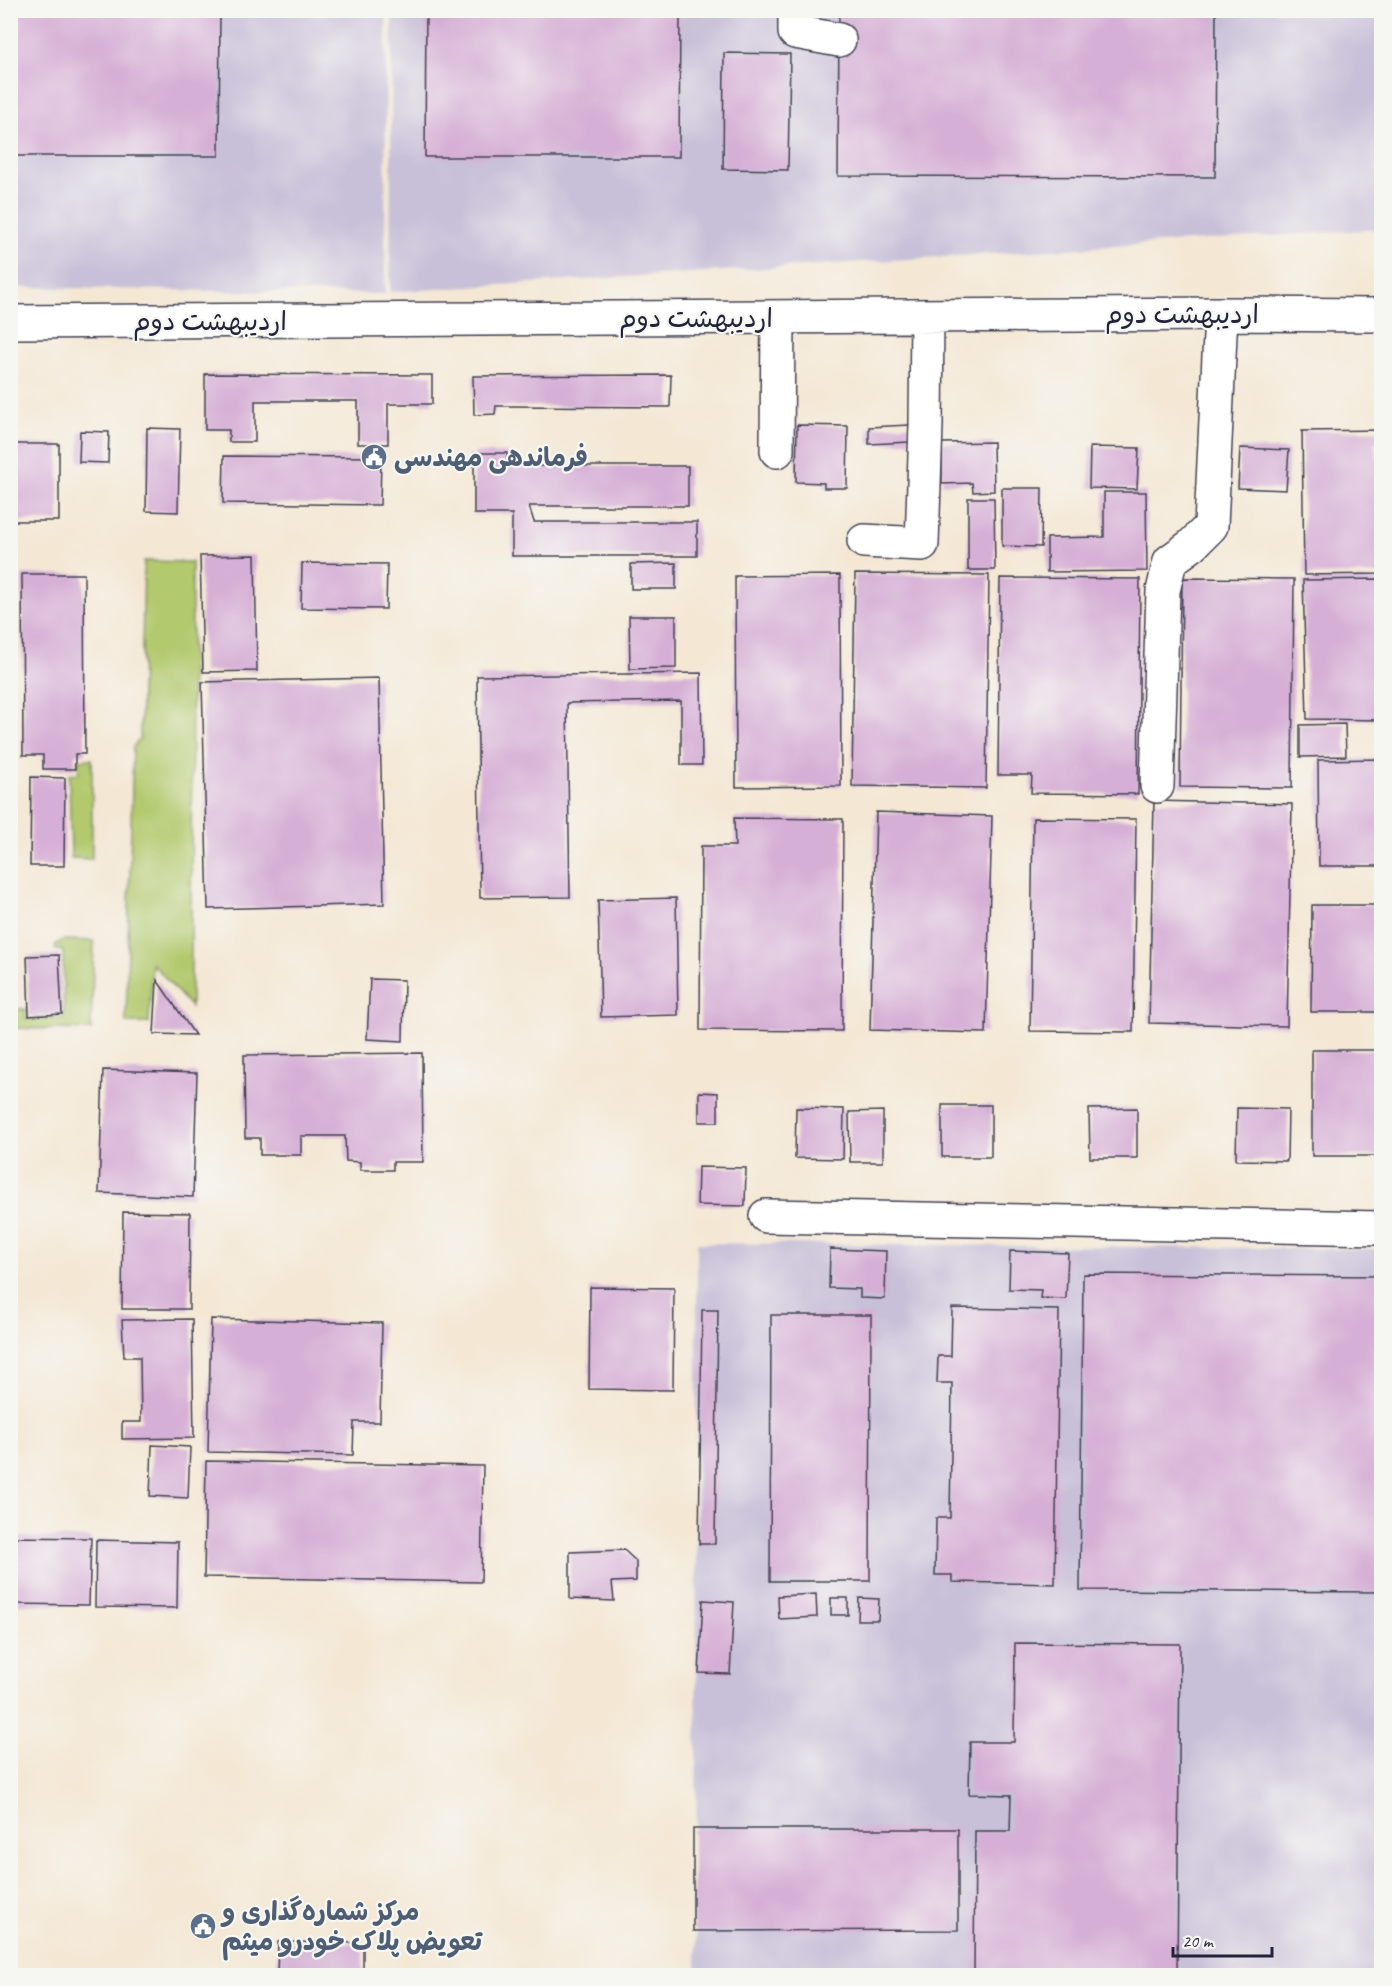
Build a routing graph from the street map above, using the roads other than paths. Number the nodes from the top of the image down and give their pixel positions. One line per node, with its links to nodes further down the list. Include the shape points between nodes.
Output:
1 (795, 10): 2 (street, via 795,32)
2 (839, 40)
3 (1221, 314): 4 (street, اردیبهشت دوم); 5 (street, اردیبهشت دوم); 10 (street, via 1211,526 1170,561 1163,591)
4 (1382, 315)
5 (927, 316): 6 (street, اردیبهشت دوم); 9 (street, via 922,544)
6 (778, 317): 7 (street, اردیبهشت دوم); 8 (street)
7 (10, 322)
8 (777, 452)
9 (864, 541)
10 (1157, 786)
11 (766, 1216): 12 (street)
12 (1382, 1228)

